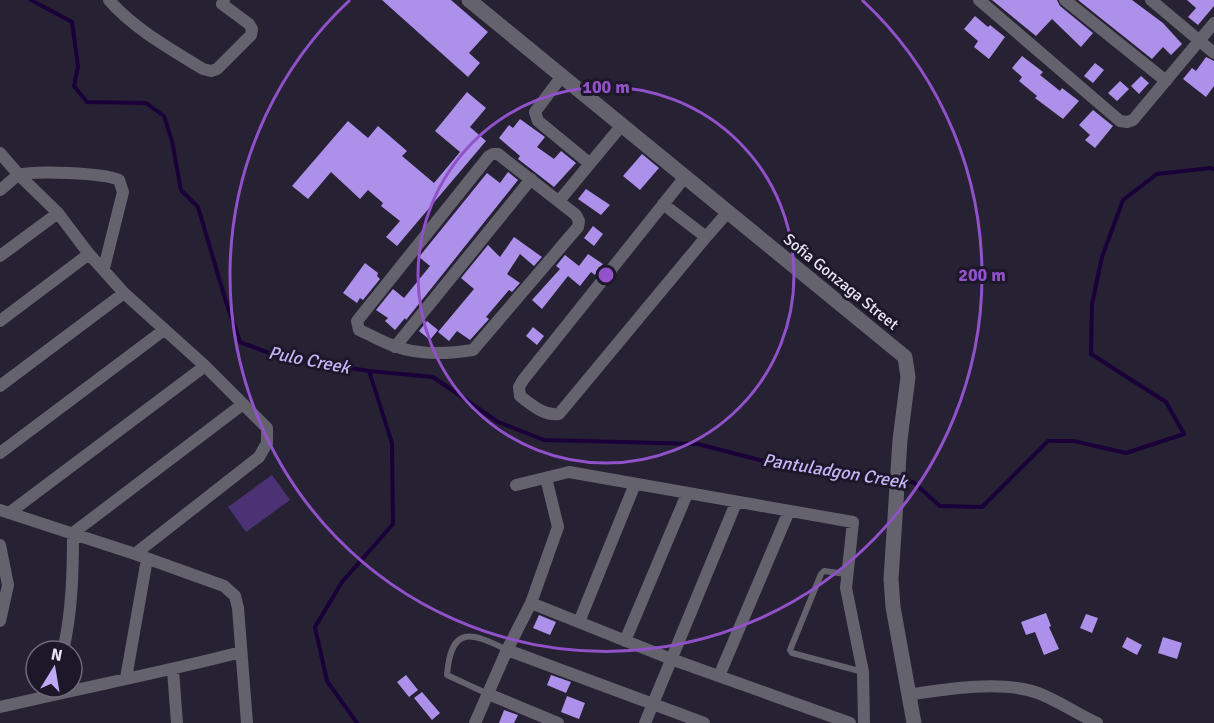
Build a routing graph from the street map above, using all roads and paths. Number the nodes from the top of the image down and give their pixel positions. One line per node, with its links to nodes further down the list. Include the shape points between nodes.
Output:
1 (109, 0): 6 (street, via 153,37 211,71 251,35 252,29)
2 (469, 0): 10 (street, Sofia Gonzaga Street)
3 (979, 0): 11 (street, via 1120,122 1133,120)
4 (1065, 0): 11 (street)
5 (1151, 0): 8 (street)
6 (221, 1)
7 (1214, 23): 8 (street)
8 (1200, 40): 9 (street); 11 (street)
9 (1214, 53)
10 (562, 76): 12 (street, Sofia Gonzaga Street); 14 (street, via 535,117)
11 (1166, 81)
12 (622, 124): 14 (street); 16 (street, Sofia Gonzaga Street)
13 (0, 153): 15 (street)
14 (589, 163): 19 (street)
15 (19, 176): 18 (street); 21 (street); 26 (street, via 55,172 118,180 123,192)
16 (685, 177): 20 (street); 22 (street, Sofia Gonzaga Street)
17 (531, 179): 19 (street); 30 (street); 30 (street, via 498,154 489,156 357,321 359,330)
18 (0, 190)
19 (559, 201): 30 (street, via 576,215 578,227 473,350 435,353)
20 (663, 204): 23 (street); 23 (street, via 523,380 520,396 550,415 559,414)
21 (58, 213): 24 (street); 25 (street)
22 (728, 213): 23 (street); 60 (street, Sofia Gonzaga Street, via 904,357 908,377 891,579)
23 (706, 237)
24 (89, 254): 26 (street); 28 (street)
25 (0, 256)
26 (104, 268): 27 (street)
27 (124, 293): 29 (street); 32 (street)
28 (0, 321)
29 (164, 330): 31 (street); 34 (street)
30 (395, 347)
31 (205, 366): 33 (street); 41 (street)
32 (0, 386)
33 (243, 404): 42 (street); 44 (street, via 267,428 267,443 259,457)
34 (0, 453)
35 (546, 478): 36 (street, via 569,472); 37 (street); 46 (street, via 558,527)
36 (635, 484): 38 (street); 48 (street)
37 (516, 485)
38 (687, 494): 39 (street); 50 (street)
39 (736, 503): 40 (street); 53 (street)
40 (789, 511): 45 (street, via 853,522); 56 (street)
41 (4, 512): 42 (street)
42 (73, 533): 44 (street); 49 (street, via 73,588)
43 (0, 545): 47 (street, via 8,585)
44 (141, 557): 52 (street, via 224,586 235,596); 57 (street)
45 (846, 574): 55 (street); 55 (lane, via 821,574 790,650)
46 (531, 603): 48 (street); 51 (street)
47 (0, 621)
48 (579, 622): 50 (street)
49 (66, 639)
50 (625, 641): 53 (street)
51 (507, 650): 59 (street); 59 (lane, via 476,636 452,647 447,675); 62 (street)
52 (241, 652): 54 (street); 66 (street)
53 (671, 659): 56 (street); 62 (street)
54 (173, 670): 57 (street); 65 (street)
55 (863, 672): 72 (street)
56 (719, 676): 71 (street)
57 (126, 678): 58 (street)
58 (84, 685)
59 (488, 694): 64 (street); 67 (street)
60 (908, 695): 73 (street, Sofia Gonzaga Street); 74 (street, via 956,688 1022,689)
61 (26, 699): 63 (street)
62 (653, 704): 69 (street); 70 (street)
63 (0, 707)
64 (540, 720): 68 (street)
65 (177, 723)
66 (247, 723)
67 (475, 723)
68 (558, 723)
69 (645, 723)
70 (704, 723)
71 (850, 723)
72 (864, 723)
73 (914, 723)
74 (1097, 723)

